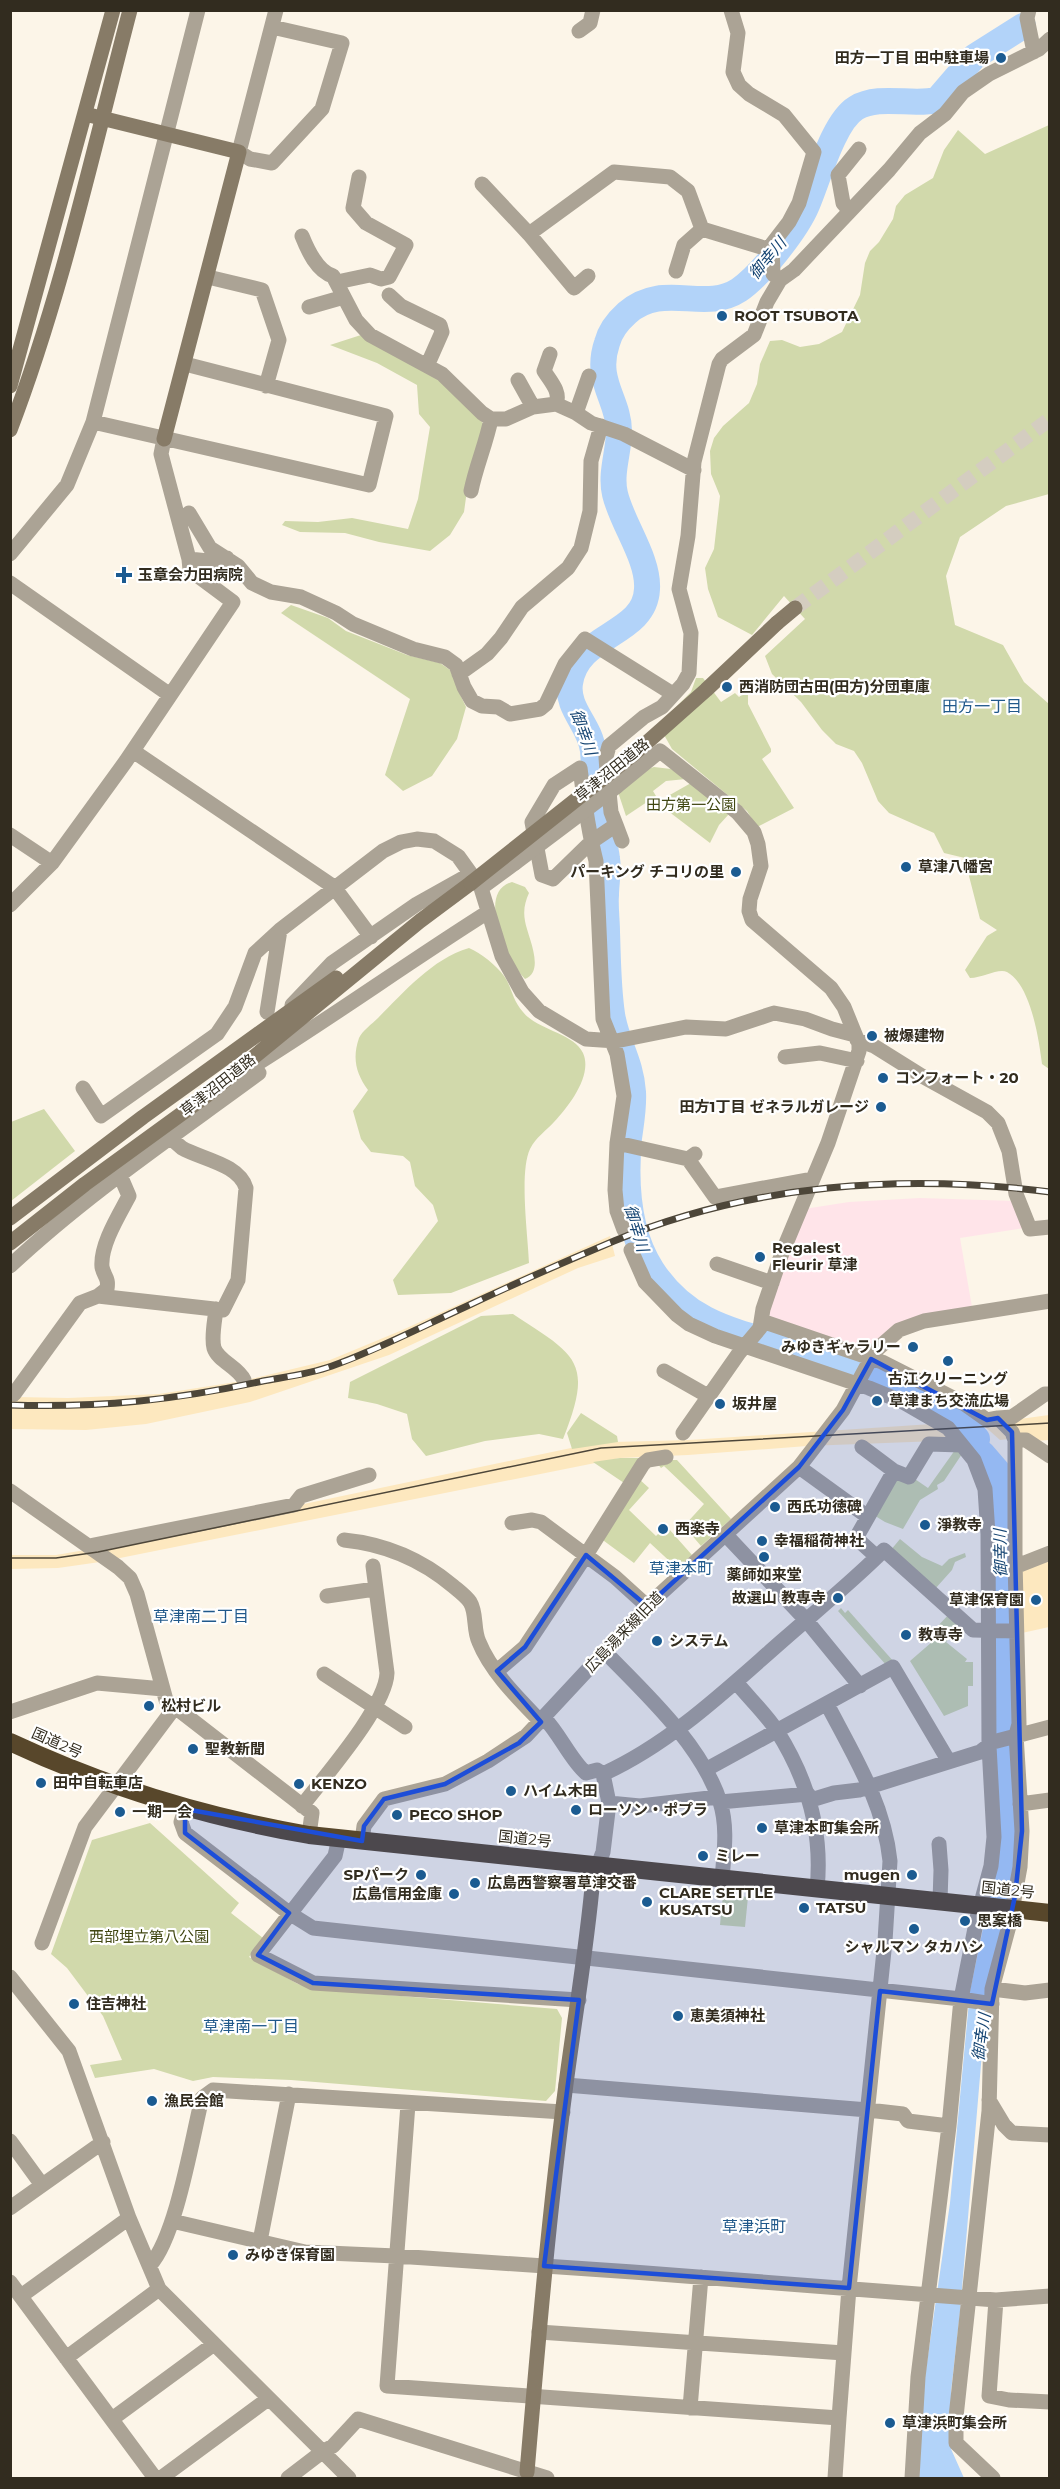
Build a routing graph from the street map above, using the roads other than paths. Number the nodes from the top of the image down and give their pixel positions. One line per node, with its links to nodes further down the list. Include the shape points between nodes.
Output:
1 (113, 10): 12 (street)
2 (130, 10): 13 (street)
3 (198, 10): 14 (street)
4 (276, 10): 8 (street)
5 (593, 10): 9 (street, via 590,23)
6 (731, 10): 23 (street, via 738,33 733,72 740,85 784,115 814,152 799,203 775,238)
7 (1029, 10): 11 (street)
8 (272, 27): 16 (street); 16 (street, via 342,43 322,109 272,163 250,159)
9 (579, 31)
10 (1050, 39): 11 (street)
11 (1034, 52): 19 (street, via 988,74 963,92)
12 (85, 114): 13 (street); 37 (street)
13 (101, 118): 14 (street); 44 (street, via 70,244)
14 (165, 134): 16 (street); 43 (street)
15 (859, 149): 19 (street, via 838,175 843,203)
16 (239, 152): 26 (street)
17 (359, 177): 28 (street, via 353,208 366,223 406,245 390,277 370,275)
18 (482, 184): 21 (street)
19 (849, 210): 27 (street)
20 (702, 230): 21 (street, via 688,191 670,177 614,171); 23 (street); 24 (street, via 684,245)
21 (529, 234): 25 (street, via 574,288)
22 (302, 236): 28 (street, via 324,273)
23 (772, 255): 27 (street, via 773,274)
24 (676, 271)
25 (588, 276)
26 (208, 277): 33 (street); 38 (street, via 262,290 279,340)
27 (780, 280): 47 (street, via 754,335 719,364)
28 (336, 282): 30 (street)
29 (389, 295): 34 (street, via 401,306 440,325 442,332)
30 (344, 297): 31 (street); 34 (street, via 356,320 370,335)
31 (309, 307)
32 (550, 354): 39 (street, via 544,371 556,388)
33 (185, 364): 38 (street); 46 (street)
34 (427, 366): 42 (street, via 442,374)
35 (589, 376): 41 (street)
36 (518, 380): 40 (street)
37 (10, 386)
38 (266, 386): 46 (street, via 386,416 369,485)
39 (556, 404): 40 (street); 41 (street)
40 (533, 407): 42 (street, via 506,419)
41 (576, 413): 45 (street)
42 (491, 419): 48 (street)
43 (93, 422): 46 (street); 50 (street, via 67,485)
44 (10, 430)
45 (613, 430): 47 (street); 55 (street, via 591,461 590,511 581,548 568,568 522,607 487,654)
46 (164, 439): 52 (street, via 161,454)
47 (694, 470): 56 (street, via 679,589 691,633 689,673)
48 (471, 491)
49 (189, 513): 51 (street, via 210,548)
50 (10, 554)
51 (227, 558): 52 (street, via 217,562); 55 (street, via 252,583 271,592 301,597 413,649 446,657 456,665)
52 (189, 559): 57 (street, via 189,570 233,602)
53 (10, 583): 57 (street)
54 (795, 608): 66 (street, 草津沼田道路, bridge, via 635,753)
55 (459, 674): 56 (street, via 472,701 482,706 498,707 510,714 540,709 585,639)
56 (673, 694): 58 (street)
57 (170, 695): 59 (street)
58 (662, 707): 60 (street, via 654,721); 61 (street, via 609,746 606,757)
59 (133, 751): 65 (street); 67 (street)
60 (660, 751): 66 (street, bridge, via 515,863); 75 (street, via 746,821 758,844 761,864 750,899 753,920 831,988 844,1007)
61 (614, 826): 63 (street); 64 (street)
62 (10, 835): 65 (street)
63 (592, 841): 63 (street, via 553,879 542,875 532,822 555,785 580,768); 76 (street, via 603,1019)
64 (622, 841)
65 (52, 863): 68 (street)
66 (473, 882): 67 (street, via 465,863 448,847 417,839 383,851); 69 (street); 70 (street, 草津沼田道路); 72 (street, via 417,904)
67 (333, 887): 71 (street); 72 (street)
68 (10, 905)
69 (488, 912): 76 (street, via 509,970 539,1011 586,1039); 81 (street)
70 (420, 921): 74 (street, 草津沼田道路); 81 (street, 草津沼田道路)
71 (280, 930): 73 (street); 80 (street, via 255,953 235,1007 216,1034 101,1116)
72 (371, 936): 74 (street, via 332,963)
73 (267, 1012)
74 (284, 1014): 86 (street, 草津沼田道路)
75 (856, 1038): 76 (street, via 805,1019 774,1013 726,1029 686,1027); 79 (street); 87 (street, via 987,1112 1004,1137 1016,1194 1030,1229)
76 (618, 1040): 83 (street)
77 (785, 1057): 79 (street, via 820,1053)
78 (271, 1059): 82 (street, via 270,1065)
79 (857, 1061): 85 (street)
80 (82, 1089)
81 (206, 1096): 89 (street, 草津沼田道路)
82 (171, 1137): 84 (street); 96 (street, via 180,1147 230,1170 246,1188 238,1280 223,1310)
83 (625, 1144): 85 (street, via 666,1156 692,1156 716,1197); 88 (street, via 615,1201)
84 (120, 1175): 92 (street); 94 (street, via 129,1196 108,1238 102,1268 108,1279 107,1289)
85 (813, 1179): 93 (street)
86 (10, 1218)
87 (1050, 1227)
88 (624, 1230)
89 (10, 1243)
90 (631, 1250): 98 (street, via 645,1282 677,1315 701,1330)
91 (717, 1264): 93 (street)
92 (10, 1266)
93 (772, 1283): 97 (street)
94 (99, 1296): 96 (street); 103 (street, via 80,1303)
95 (1050, 1301): 99 (street, 広島湯来線旧道, via 908,1326 891,1336)
96 (216, 1309): 101 (street, via 213,1346)
97 (762, 1322): 98 (street); 99 (street)
98 (748, 1344): 102 (street); 105 (street)
99 (871, 1360): 102 (street, 広島湯来線旧道); 106 (street, via 963,1403 987,1420)
100 (664, 1371): 105 (street)
101 (244, 1380)
102 (860, 1382): 109 (street, via 948,1428); 113 (street, 広島湯来線旧道)
103 (14, 1390)
104 (1050, 1394): 106 (street, via 1012,1417)
105 (708, 1396): 107 (street)
106 (998, 1418): 108 (street)
107 (683, 1434)
108 (1016, 1440): 111 (street, via 1026,1440); 126 (street)
109 (961, 1445): 114 (street, via 929,1444 909,1478); 131 (street, via 974,1460 985,1489)
110 (862, 1448): 114 (street)
111 (1050, 1456)
112 (666, 1457): 123 (street, via 643,1464)
113 (799, 1467): 117 (street); 119 (street, 広島湯来線旧道)
114 (894, 1471): 117 (street)
115 (369, 1475): 121 (street, via 301,1496 294,1505)
116 (10, 1491): 121 (street)
117 (867, 1517): 124 (street, via 856,1538)
118 (512, 1523): 123 (street, via 541,1522)
119 (725, 1534): 129 (street, 広島湯来線旧道); 130 (street)
120 (345, 1540): 134 (street, via 405,1555 438,1574 469,1600 478,1642)
121 (89, 1546): 138 (street, via 118,1566 134,1585)
122 (1050, 1553): 126 (street)
123 (586, 1555): 129 (street); 134 (street, via 525,1647)
124 (877, 1557): 130 (street); 131 (street, via 884,1550 973,1629)
125 (373, 1566): 127 (street)
126 (1017, 1566): 132 (street)
127 (375, 1589): 128 (street); 141 (street, via 387,1673 386,1686)
128 (327, 1596)
129 (647, 1606): 133 (street, 広島湯来線旧道)
130 (806, 1620): 136 (street); 137 (street)
131 (988, 1631): 132 (street); 150 (street)
132 (1015, 1631): 148 (street, via 1019,1724)
133 (604, 1651): 143 (street, 広島湯来線旧道); 146 (street)
134 (497, 1671): 143 (street)
135 (324, 1674): 141 (street)
136 (736, 1682): 146 (street); 147 (street)
137 (860, 1686): 139 (street); 151 (street, via 893,1667)
138 (163, 1689): 140 (street, via 166,1700); 142 (street, via 97,1683)
139 (827, 1704): 147 (street); 155 (street)
140 (176, 1707): 154 (street); 161 (street)
141 (375, 1707): 144 (street); 161 (street)
142 (10, 1712)
143 (543, 1720): 153 (street, via 581,1769); 165 (street, 広島湯来線旧道, via 519,1743 454,1780 384,1799 364,1826)
144 (405, 1727)
145 (1050, 1727): 148 (street)
146 (676, 1730): 152 (street); 153 (street, via 642,1755)
147 (776, 1730): 152 (street); 156 (street)
148 (1015, 1736): 150 (street); 160 (street)
149 (10, 1742): 154 (highway, 国道2号)
150 (991, 1744): 151 (street, via 980,1752); 172 (street, via 994,1837)
151 (948, 1760): 155 (street)
152 (707, 1769): 157 (street)
153 (603, 1774): 159 (street)
154 (116, 1786): 162 (highway, 国道2号); 176 (street, via 85,1827)
155 (871, 1787): 156 (street); 170 (street, via 889,1848)
156 (809, 1797): 157 (street); 169 (street, via 819,1843)
157 (719, 1799): 159 (street, via 640,1806); 168 (street, via 725,1834)
158 (1050, 1800): 160 (street)
159 (609, 1803): 167 (street)
160 (1020, 1804): 173 (street, via 1020,1867)
161 (302, 1806): 163 (street, via 312,1813)
162 (185, 1809): 163 (highway, 国道2号); 174 (street, via 181,1822 185,1833)
163 (309, 1834): 164 (highway, 国道2号)
164 (339, 1838): 165 (highway, 国道2号); 174 (street, via 335,1856)
165 (362, 1841): 167 (highway, 国道2号)
166 (939, 1844): 171 (street)
167 (598, 1865): 168 (highway, 国道2号); 177 (street, via 593,1877)
168 (722, 1879): 169 (highway, 国道2号)
169 (817, 1889): 170 (highway, 国道2号)
170 (889, 1896): 171 (highway, 国道2号); 181 (street)
171 (940, 1901): 172 (highway, 国道2号)
172 (984, 1906): 173 (highway, 国道2号); 183 (street)
173 (1010, 1909): 175 (highway, 国道2号); 179 (street)
174 (289, 1913): 177 (street, via 313,1928); 182 (street, via 258,1955 313,1983)
175 (1050, 1913)
176 (42, 1943)
177 (585, 1958): 181 (street); 182 (street)
178 (13, 1986): 194 (street, via 69,2051)
179 (992, 1989): 180 (street, via 1025,1993); 184 (street)
180 (1050, 1990)
181 (880, 1991): 183 (street); 189 (street)
182 (579, 2000): 185 (street)
183 (964, 2000): 184 (street); 191 (street)
184 (990, 2004): 187 (street)
185 (566, 2085): 189 (street); 190 (street)
186 (289, 2094): 188 (street); 198 (street, via 213,2090 202,2098); 199 (street)
187 (989, 2100): 192 (street, via 1012,2133); 210 (street)
188 (408, 2104): 190 (street); 200 (street)
189 (868, 2110): 191 (street, via 903,2114 908,2121); 205 (street)
190 (563, 2112): 202 (street)
191 (949, 2126): 207 (street)
192 (1050, 2135)
193 (10, 2141): 195 (street)
194 (103, 2142): 195 (street); 197 (street)
195 (42, 2185): 196 (street)
196 (10, 2208)
197 (129, 2218): 201 (street); 208 (street)
198 (172, 2221): 199 (street); 201 (street, via 159,2256)
199 (260, 2241): 200 (street, via 305,2252)
200 (396, 2256): 202 (street); 217 (street, via 387,2386)
201 (150, 2265): 206 (street)
202 (544, 2266): 203 (street); 212 (street)
203 (701, 2277): 205 (street); 214 (street)
204 (10, 2282): 208 (street)
205 (849, 2288): 207 (street); 215 (street)
206 (159, 2289): 213 (street); 216 (street)
207 (931, 2295): 210 (street); 231 (street, via 918,2378)
208 (21, 2296): 216 (street)
209 (1050, 2296): 211 (street)
210 (965, 2298): 211 (street); 232 (street, via 956,2443)
211 (996, 2300): 219 (street, via 989,2396)
212 (539, 2332): 214 (street); 217 (street)
213 (214, 2344): 218 (street); 222 (street)
214 (695, 2344): 215 (street); 220 (street)
215 (844, 2353): 221 (street)
216 (66, 2358): 222 (street)
217 (534, 2395): 220 (street); 224 (street)
218 (268, 2399): 223 (street); 226 (street)
219 (1050, 2402)
220 (690, 2408): 221 (street)
221 (840, 2418): 230 (street)
222 (112, 2419): 225 (street)
223 (322, 2452): 224 (street, via 333,2446 358,2419); 227 (street); 228 (street)
224 (527, 2472): 229 (street)
225 (155, 2478)
226 (161, 2478)
227 (288, 2478)
228 (349, 2478)
229 (545, 2478)
230 (835, 2478)
231 (912, 2478)
232 (993, 2478)

